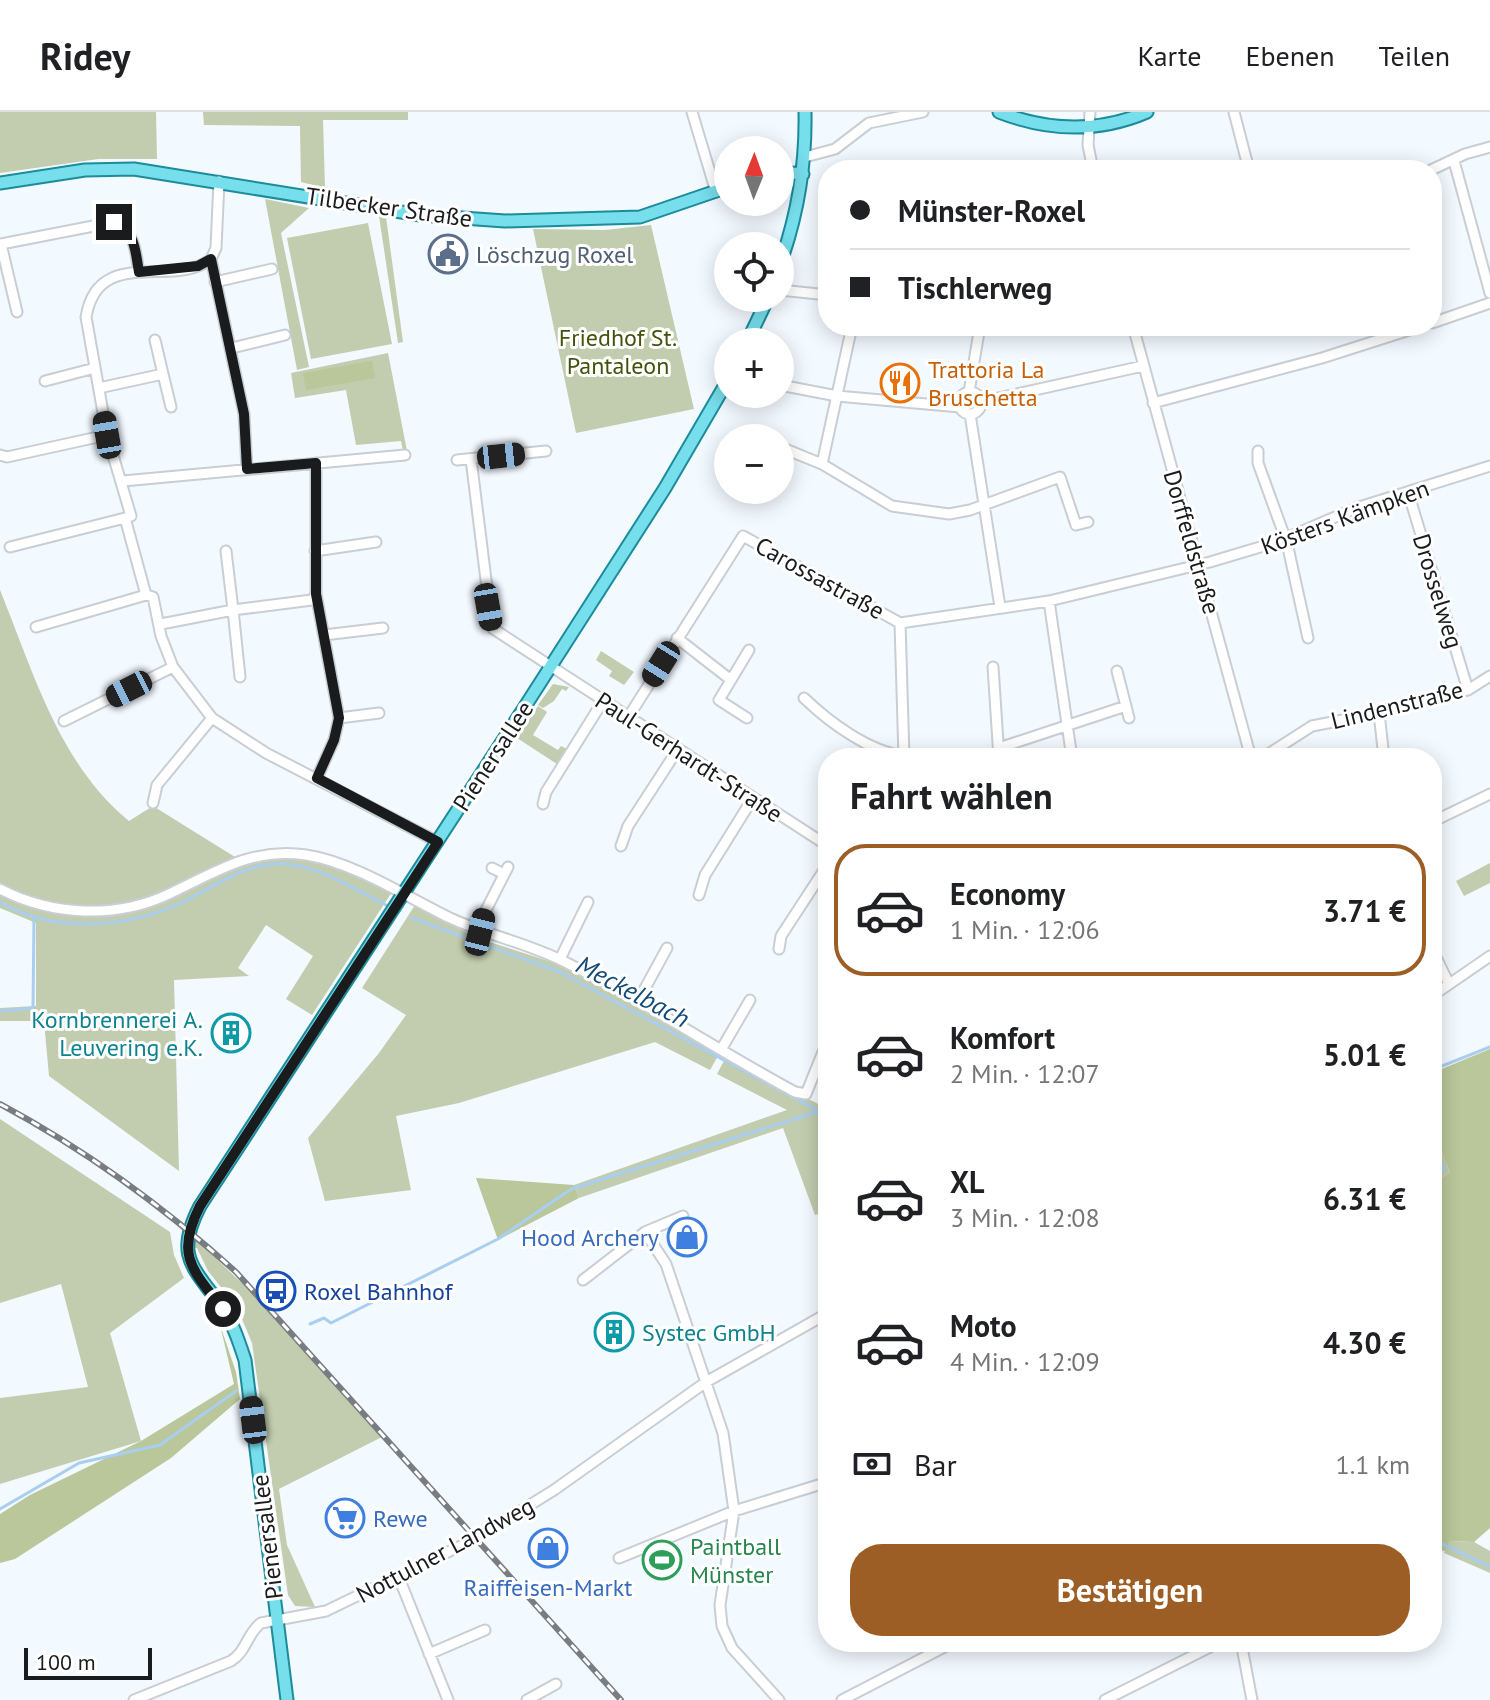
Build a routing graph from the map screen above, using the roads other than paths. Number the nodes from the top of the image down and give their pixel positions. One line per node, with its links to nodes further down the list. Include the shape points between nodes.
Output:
1 (692, 112): 19 (street)
2 (805, 112): 10 (main road)
3 (923, 112): 10 (street, via 869,123 835,149)
4 (999, 112): 8 (main road, via 1058,127)
5 (1090, 112): 8 (street)
6 (1147, 112): 8 (main road)
7 (1234, 112): 12 (street)
8 (1088, 128): 11 (street)
9 (1490, 147): 13 (street)
10 (805, 157): 16 (main road)
11 (1092, 160)
12 (1246, 160)
13 (1454, 161): 14 (street); 27 (street)
14 (1442, 166)
15 (794, 173): 16 (main road)
16 (803, 174): 21 (main road)
17 (219, 181): 18 (main road, Tilbecker Straße, via 112,169); 20 (main road, Tilbecker Straße, via 420,215 486,220 630,218); 22 (street)
18 (0, 183)
19 (714, 185)
20 (714, 193)
21 (791, 232)
22 (211, 259): 24 (street, via 198,266); 25 (street)
23 (272, 269): 25 (street)
24 (139, 272): 30 (street, via 134,239 114,222 1,244); 40 (street, via 107,281 88,302)
25 (215, 282): 38 (street)
26 (794, 291): 28 (street)
27 (1490, 293)
28 (818, 294)
29 (1490, 303): 31 (street)
30 (17, 312)
31 (1442, 320)
32 (285, 335): 38 (street)
33 (850, 336): 46 (street)
34 (978, 336): 45 (street)
35 (1136, 336): 39 (street, Dorffeldstraße)
36 (1391, 336): 48 (street)
37 (155, 340): 41 (street)
38 (232, 348): 64 (street)
39 (1143, 366): 47 (street); 48 (street, Dorffeldstraße)
40 (95, 368): 42 (street); 43 (street)
41 (163, 374): 43 (street); 50 (street)
42 (45, 381)
43 (99, 388): 53 (street)
44 (794, 388): 46 (street)
45 (969, 392): 47 (street); 51 (street, via 961,397)
46 (837, 396): 51 (street); 62 (street)
47 (980, 402): 52 (street)
48 (1153, 403): 75 (street, Dorffeldstraße)
49 (714, 404): 90 (main road, Pienersallee)
50 (171, 407)
51 (960, 407): 52 (street)
52 (970, 414): 67 (street)
53 (107, 435): 57 (street); 65 (street)
54 (546, 451): 59 (street)
55 (1258, 451): 70 (street)
56 (794, 453): 62 (street)
57 (0, 455)
58 (405, 455): 61 (street)
59 (471, 459): 60 (street); 90 (street, Paul-Gerhardt-Straße, via 492,628)
60 (457, 460)
61 (316, 463): 64 (street); 74 (street)
62 (822, 464): 67 (street, via 892,506 949,514)
63 (1490, 466): 66 (street, Kösters Kämpken)
64 (247, 469): 65 (street)
65 (123, 481): 68 (street, via 131,516)
66 (1408, 492): 70 (street, Kösters Kämpken); 96 (street, Drosselweg)
67 (982, 504): 69 (street, via 1060,477 1076,525); 79 (street)
68 (125, 518): 72 (street); 77 (street)
69 (1088, 522)
70 (1284, 538): 75 (street, Kösters Kämpken); 87 (street)
71 (376, 542): 74 (street)
72 (10, 547)
73 (226, 551): 80 (street)
74 (315, 551): 76 (street)
75 (1199, 564): 78 (street, Carossastraße); 114 (street, Dorffeldstraße)
76 (316, 594): 80 (street, via 312,600); 85 (street)
77 (146, 595): 82 (street, via 153,597); 83 (street)
78 (1049, 601): 79 (street, Carossastraße); 108 (street)
79 (1000, 607): 81 (street, Carossastraße)
80 (233, 610): 82 (street); 94 (street)
81 (900, 623): 86 (street, Carossastraße, via 743,536); 110 (street)
82 (161, 624): 89 (street)
83 (36, 627)
84 (383, 628): 85 (street)
85 (324, 635): 104 (street)
86 (677, 638): 95 (street); 102 (street, Carossastraße)
87 (1308, 638)
88 (749, 650): 95 (street)
89 (173, 667): 103 (street); 107 (street)
90 (550, 667): 98 (street, Paul-Gerhardt-Straße); 125 (main road, Pienersallee)
91 (993, 667): 111 (street)
92 (1117, 671): 99 (street)
93 (1490, 676): 96 (street, Lindenstraße)
94 (240, 677)
95 (731, 680): 105 (street, via 719,700)
96 (1468, 690): 101 (street, Lindenstraße)
97 (804, 698): 109 (street)
98 (603, 701): 102 (street, Paul-Gerhardt-Straße); 122 (street)
99 (1126, 706): 106 (street); 108 (street)
100 (379, 713): 104 (street)
101 (1379, 713): 115 (street, Lindenstraße, via 1312,726); 116 (street)
102 (629, 716): 117 (street, Paul-Gerhardt-Straße)
103 (212, 718): 118 (street); 121 (street, via 157,785)
104 (339, 718): 118 (street)
105 (747, 718)
106 (1129, 718)
107 (64, 721)
108 (1066, 727): 112 (street); 113 (street)
109 (879, 748)
110 (904, 748)
111 (999, 748)
112 (1012, 748)
113 (1070, 748)
114 (1248, 748)
115 (1278, 748)
116 (1383, 748)
117 (678, 749): 120 (street, Paul-Gerhardt-Straße); 126 (street, via 628,826)
118 (317, 778): 125 (street)
119 (1490, 794): 123 (street)
120 (753, 798): 124 (street, Paul-Gerhardt-Straße); 131 (street, via 705,875)
121 (153, 803)
122 (543, 804)
123 (1442, 817)
124 (818, 840)
125 (438, 842): 130 (main road, Pienersallee)
126 (621, 846)
127 (492, 868): 133 (street, via 506,871)
128 (818, 879): 135 (street, via 781,936)
129 (0, 889): 130 (street, via 45,907 123,909 169,894 240,859 294,853 325,859)
130 (403, 894): 133 (street); 154 (main road, Pienersallee, via 200,1206 187,1240 189,1262 229,1318 245,1360)
131 (699, 895)
132 (588, 902): 137 (street)
133 (480, 932): 137 (street)
134 (667, 948): 142 (street)
135 (779, 949)
136 (1490, 956): 139 (street)
137 (560, 959): 142 (street)
138 (1442, 970): 139 (street)
139 (1449, 984): 140 (street)
140 (1442, 989)
141 (750, 1000): 143 (street)
142 (638, 1001): 143 (street)
143 (722, 1048): 144 (street, via 806,1094)
144 (818, 1064)
145 (683, 1216): 146 (street)
146 (645, 1232): 147 (street); 149 (street, via 666,1264)
147 (583, 1280)
148 (818, 1319): 149 (street, Nottulner Landweg)
149 (706, 1382): 151 (street, via 723,1433); 153 (street, Nottulner Landweg, via 513,1517)
150 (818, 1485): 151 (street)
151 (734, 1511): 152 (street); 165 (street, via 720,1605 722,1626 732,1648)
152 (619, 1558)
153 (399, 1578): 154 (street, Nottulner Landweg, via 326,1611); 159 (street)
154 (277, 1620): 161 (street, via 255,1628 245,1650 231,1661); 162 (main road, Pienersallee)
155 (485, 1630): 159 (street)
156 (935, 1652): 166 (street)
157 (1200, 1652): 167 (street)
158 (1243, 1652): 168 (street)
159 (429, 1654): 163 (street)
160 (556, 1684): 164 (street)
161 (134, 1700)
162 (287, 1700)
163 (448, 1700)
164 (527, 1700)
165 (779, 1700)
166 (842, 1700)
167 (1105, 1700)
168 (1252, 1700)

